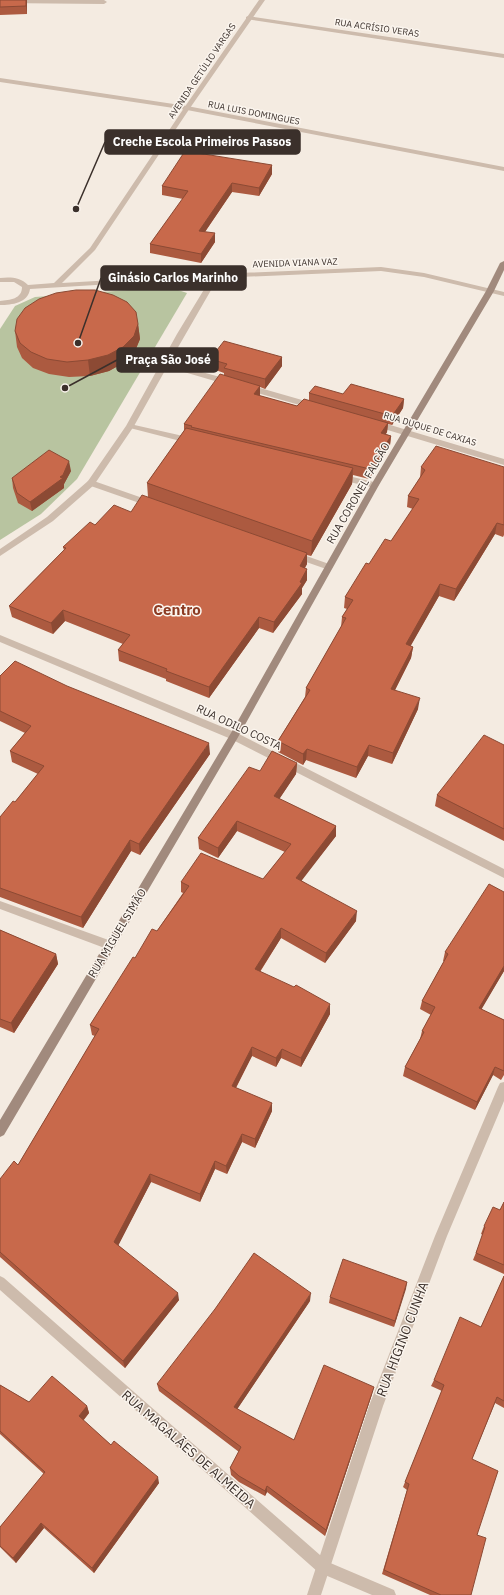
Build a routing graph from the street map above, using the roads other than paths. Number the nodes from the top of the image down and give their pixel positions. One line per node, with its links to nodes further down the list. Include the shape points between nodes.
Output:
1 (262, 0): 4 (street, AVENIDA GETÚLIO VARGAS)
2 (0, 1): 3 (street)
3 (104, 2)
4 (248, 18): 5 (street, RUA ACRÍSIO VERAS); 7 (street, AVENIDA GETÚLIO VARGAS)
5 (504, 56)
6 (0, 80): 7 (street, RUA LUIS DOMINGUES)
7 (187, 108): 8 (street, RUA LUIS DOMINGUES); 12 (street, AVENIDA GETÚLIO VARGAS, via 93,249)
8 (504, 169)
9 (504, 263): 14 (main road, RUA CORONEL FALCÃO)
10 (216, 276): 12 (street, AVENIDA VIANA VAZ); 14 (street, AVENIDA VIANA VAZ, via 381,269 424,275); 17 (street)
11 (0, 280): 13 (street, via 20,281)
12 (56, 285): 13 (street, AVENIDA VIANA VAZ)
13 (26, 287): 16 (street, via 25,295 21,298)
14 (490, 290): 15 (street, AVENIDA VIANA VAZ); 21 (main road, RUA CORONEL FALCÃO)
15 (504, 294)
16 (1, 305)
17 (164, 364): 18 (street); 20 (street)
18 (324, 409)
19 (362, 420): 21 (street, RUA DUQUE DE CAXIAS)
20 (130, 426): 22 (street); 25 (street)
21 (408, 433): 23 (street, RUA DUQUE DE CAXIAS); 26 (main road, RUA CORONEL FALCÃO)
22 (199, 442)
23 (504, 462)
24 (329, 474): 26 (street)
25 (91, 483): 27 (street); 29 (street, via 50,519)
26 (375, 485): 30 (main road, RUA CORONEL FALCÃO)
27 (158, 507)
28 (284, 551): 30 (street)
29 (0, 553)
30 (329, 567): 32 (main road, RUA CORONEL FALCÃO)
31 (0, 638): 32 (street, RUA ODILO COSTA)
32 (234, 736): 33 (street, RUA ODILO COSTA); 35 (main road, RUA MIGUEL SIMÃO)
33 (504, 874)
34 (0, 905): 35 (street)
35 (110, 945): 37 (main road, RUA MIGUEL SIMÃO)
36 (504, 1087): 39 (street, RUA HIGINO CUNHA, via 441,1236 376,1406)
37 (0, 1131)
38 (0, 1282): 39 (street, RUA MAGALÃES DE ALMEIDA)
39 (323, 1567): 40 (street, RUA HIGINO CUNHA); 41 (street, RUA MAGALÃES DE ALMEIDA)
40 (314, 1595)
41 (390, 1595)

